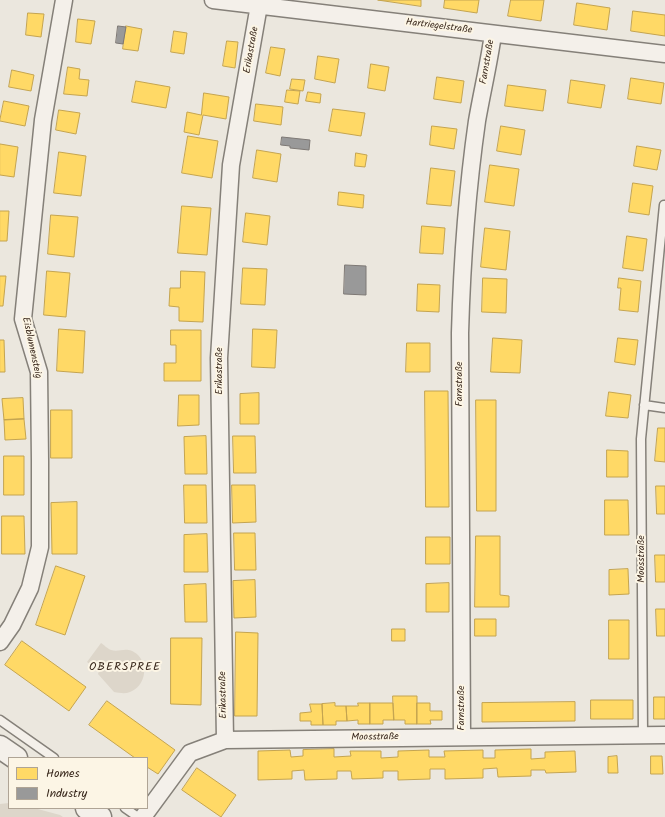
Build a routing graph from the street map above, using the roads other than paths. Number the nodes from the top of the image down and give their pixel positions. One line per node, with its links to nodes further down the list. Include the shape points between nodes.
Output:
1 (64, 0): 10 (street, Eisblumensteig, via 43,120 23,319 39,372 40,547 30,588 12,625)
2 (213, 0): 3 (street, Hartriegelstraße)
3 (260, 5): 4 (street, Hartriegelstraße); 15 (street, Erikastraße, via 231,165 219,358)
4 (493, 34): 5 (street, Hartriegelstraße); 14 (street, Farnstraße, via 469,186 462,267)
5 (665, 54)
6 (664, 205): 7 (lane, Moosstraße)
7 (662, 253): 8 (lane, Moosstraße)
8 (644, 405): 9 (lane); 13 (lane, Moosstraße, via 641,439)
9 (665, 408)
10 (0, 642)
11 (0, 720): 18 (lane)
12 (665, 735): 13 (street, Moosstraße)
13 (643, 736): 14 (street, Moosstraße)
14 (462, 737): 15 (street, Moosstraße)
15 (225, 740): 23 (street, Moosstraße, via 190,753)
16 (0, 747): 17 (main road)
17 (15, 757)
18 (53, 757)
19 (88, 809): 21 (main road)
20 (126, 809): 22 (lane)
21 (100, 817)
22 (138, 817)
23 (143, 817)

